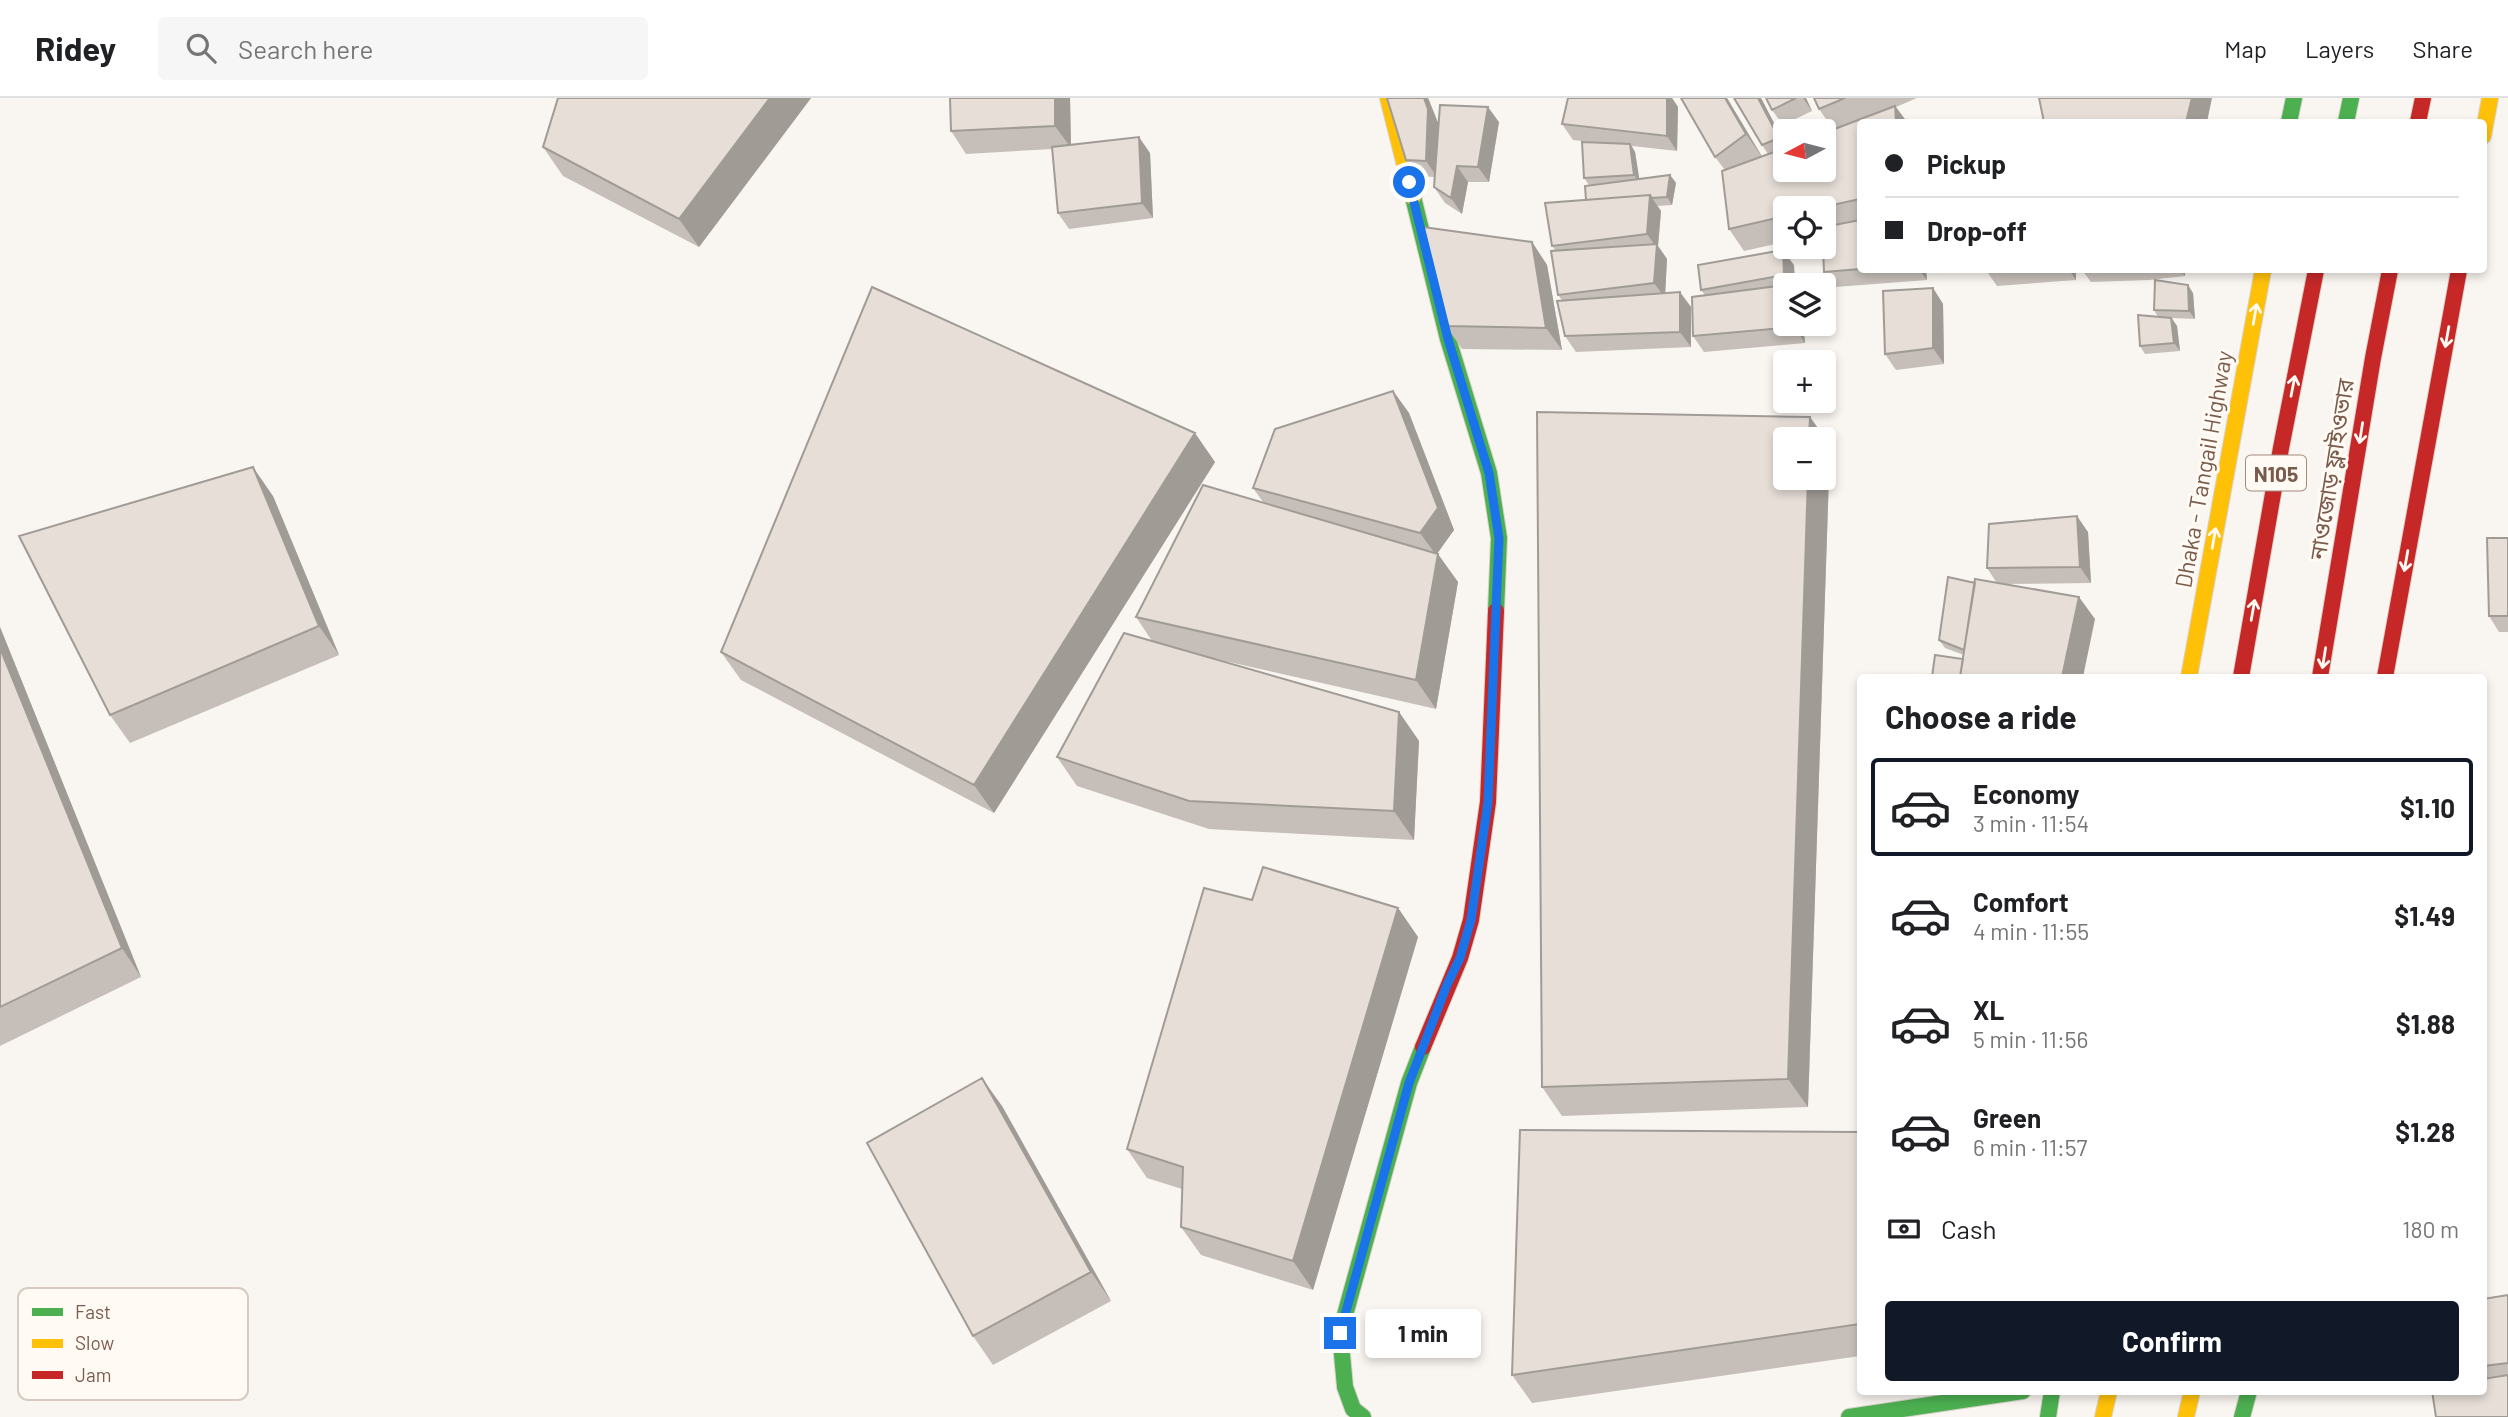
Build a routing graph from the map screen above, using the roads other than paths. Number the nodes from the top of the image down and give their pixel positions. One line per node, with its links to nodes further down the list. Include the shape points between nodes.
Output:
1 (1388, 98): 23 (main road, via 1448,339 1489,473 1499,538 1488,802 1471,920 1409,1083 1340,1333 1345,1387 1353,1409)
2 (2294, 98): 6 (main road)
3 (2351, 98): 7 (main road)
4 (2423, 98): 8 (main road)
5 (2490, 98): 9 (main road)
6 (2290, 119)
7 (2347, 119)
8 (2419, 119)
9 (2486, 119)
10 (2262, 273): 14 (main road, Dhaka - Tangail Highway, one-way to 10)
11 (2315, 273): 15 (main road, N105, one-way to 11)
12 (2389, 273): 16 (main road, নাওজোড় ফ্লাইওভার, one-way to 16)
13 (2458, 273): 17 (main road, one-way to 17)
14 (2190, 674)
15 (2243, 674)
16 (2320, 674)
17 (2386, 674)
18 (1996, 1395): 24 (main road)
19 (2051, 1395): 25 (main road)
20 (2108, 1395): 26 (main road)
21 (2191, 1395): 27 (main road)
22 (2248, 1395): 28 (main road)
23 (1363, 1417)
24 (1849, 1417)
25 (2048, 1417)
26 (2102, 1417)
27 (2186, 1417)
28 (2242, 1417)

